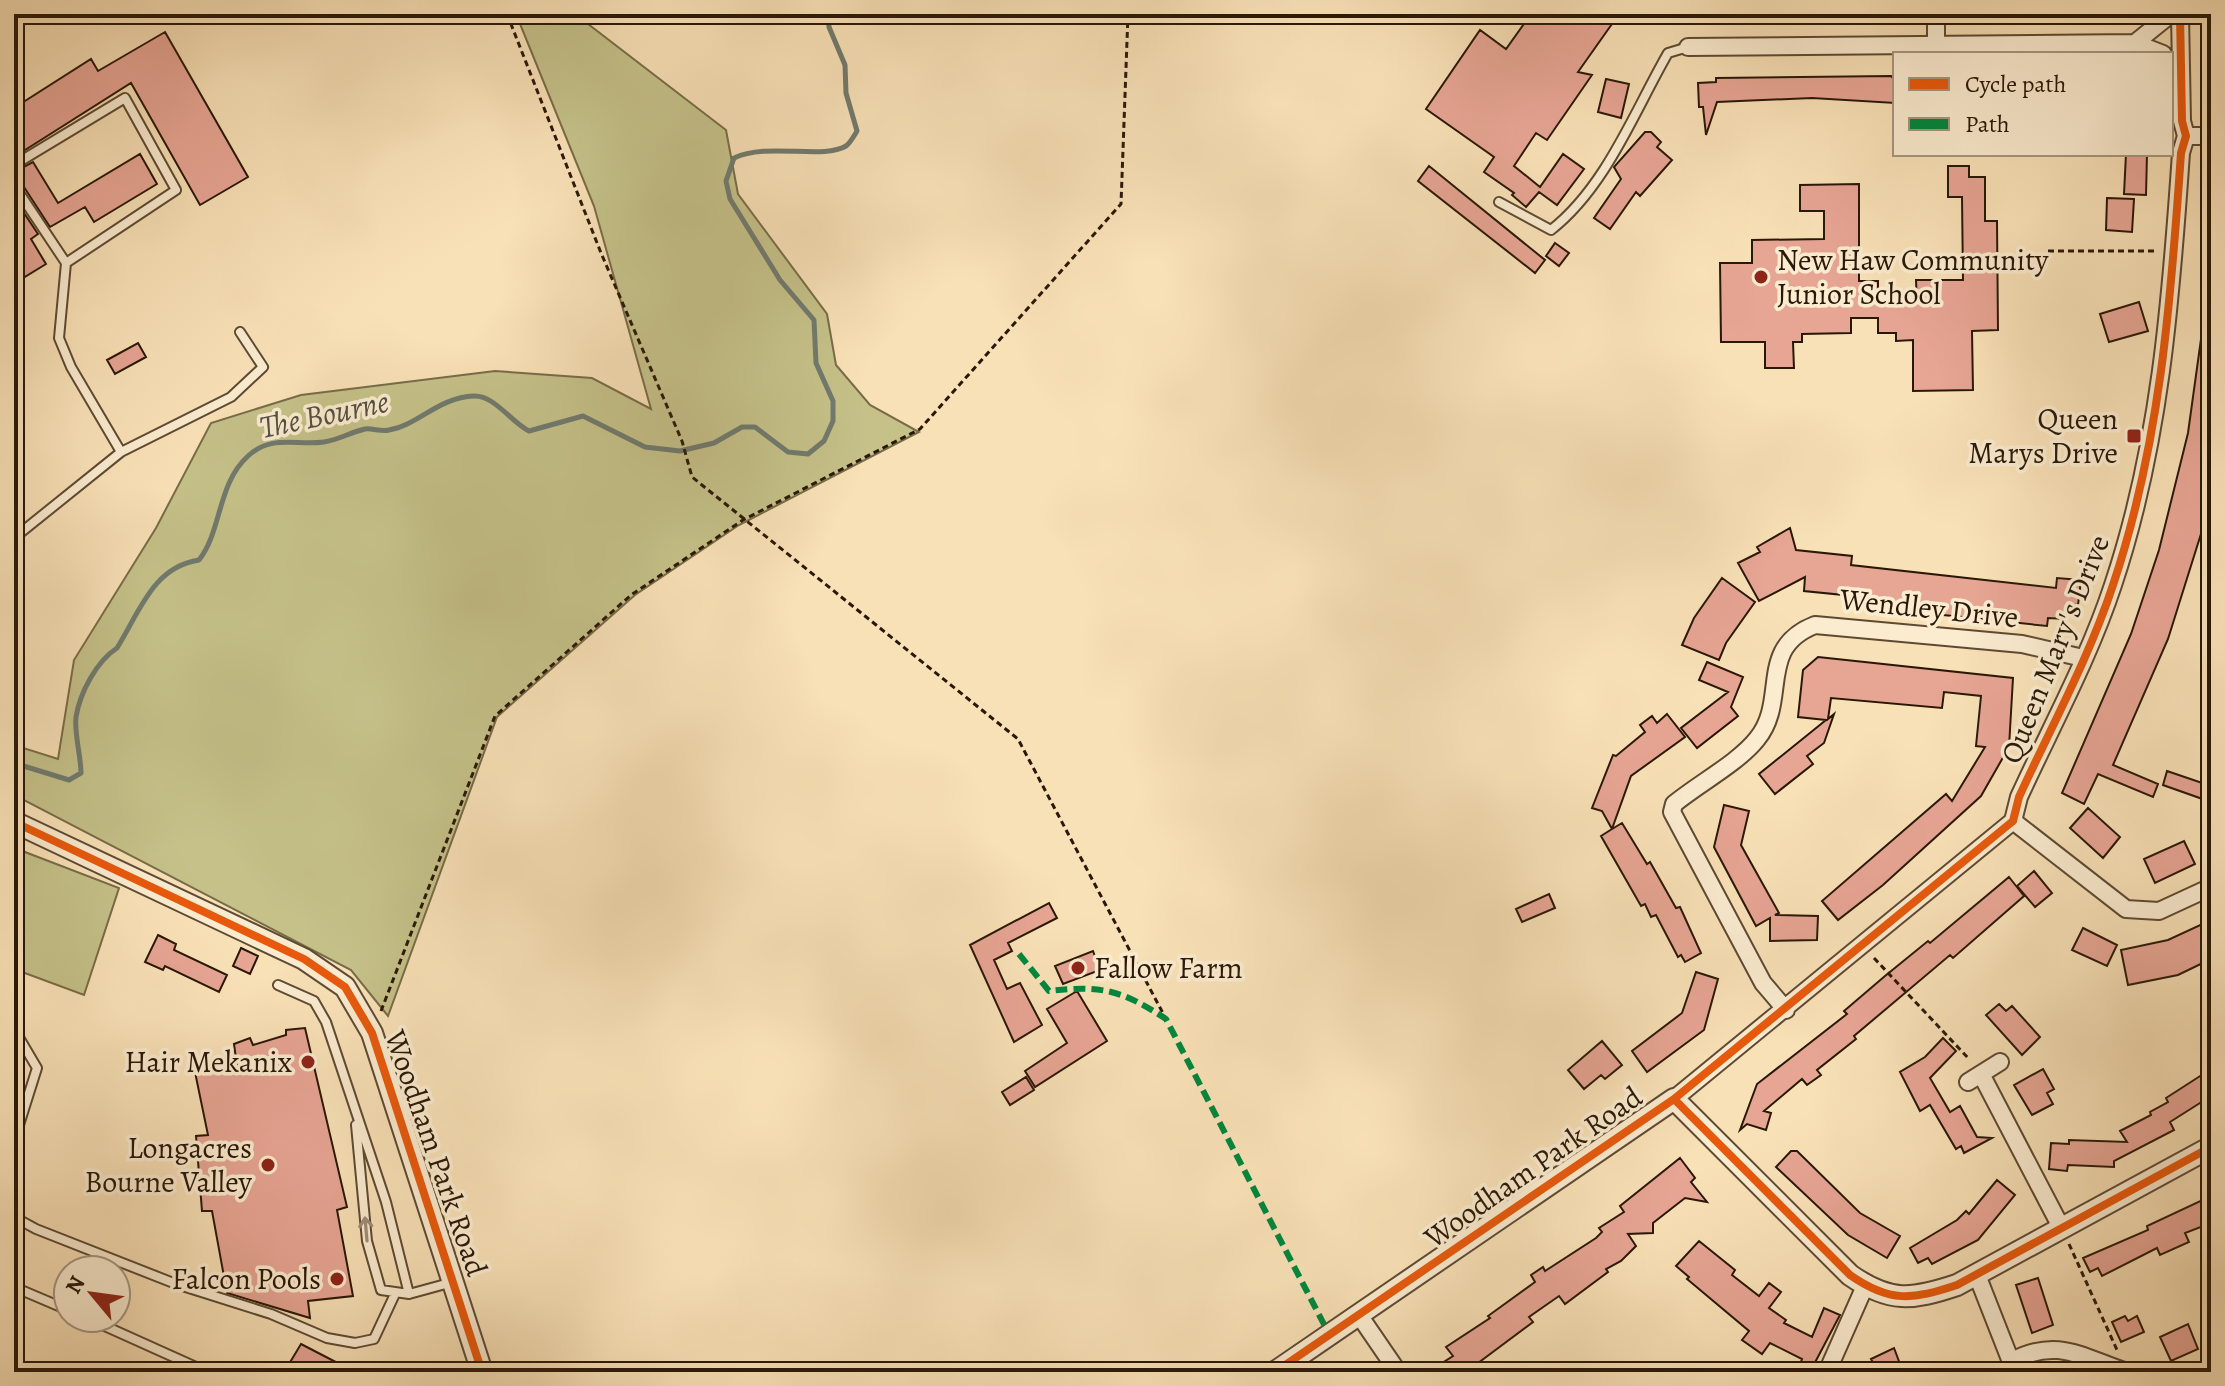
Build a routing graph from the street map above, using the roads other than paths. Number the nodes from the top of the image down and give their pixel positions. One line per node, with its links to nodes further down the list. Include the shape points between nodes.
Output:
1 (1936, 14): 5 (street)
2 (2171, 14): 4 (street)
3 (2180, 14): 8 (street, Queen Mary's Drive)
4 (2135, 43): 5 (street); 7 (street)
5 (1936, 44): 6 (street)
6 (1688, 47): 13 (lane, via 1668,53 1573,213 1551,230)
7 (2158, 52)
8 (2176, 62): 9 (street, Queen Mary's Drive)
9 (2186, 136): 10 (street); 18 (street, Queen Mary's Drive, via 2172,296 2149,452 2113,587)
10 (2211, 136)
11 (14, 165): 14 (lane, via 125,98 176,190)
12 (14, 185): 14 (lane)
13 (1499, 202)
14 (66, 263): 16 (lane, via 59,338)
15 (240, 332): 16 (lane, via 263,367 231,397)
16 (121, 452): 17 (lane)
17 (14, 538)
18 (2083, 658): 19 (street, Queen Mary's Drive); 23 (street, Wendley Drive, via 2022,644 1815,625 1784,645 1767,722 1757,740 1674,804 1672,812 1763,983)
19 (2013, 821): 21 (street, via 2126,909 2159,911); 23 (street)
20 (14, 822): 33 (street, Woodham Park Road, via 328,973 345,987 372,1033)
21 (2211, 887)
22 (278, 985): 27 (lane, via 314,1001 326,1022)
23 (1786, 1010): 26 (street)
24 (14, 1029): 28 (lane, via 37,1068)
25 (2000, 1062): 31 (street, via 1975,1078)
26 (1674, 1099): 34 (street, Woodham Park Road); 39 (street, Woodham Park Road)
27 (356, 1119): 36 (lane, one-way to 27, via 381,1290 367,1241); 37 (lane, via 386,1202)
28 (14, 1141)
29 (2211, 1147): 31 (street, Woodham Park Road)
30 (14, 1217): 36 (lane, via 176,1284 327,1338 365,1344 374,1339)
31 (2062, 1229): 32 (street, Woodham Park Road)
32 (1977, 1275): 34 (street, Woodham Park Road, via 1921,1298); 41 (street)
33 (453, 1282): 37 (lane); 43 (street, Woodham Park Road)
34 (1865, 1286): 46 (street)
35 (14, 1287): 38 (lane)
36 (395, 1294): 37 (lane)
37 (409, 1294)
38 (52, 1303)
39 (1359, 1315): 44 (street, Woodham Park Road); 45 (street)
40 (123, 1334): 42 (lane)
41 (2013, 1366): 47 (street, via 2040,1348 2054,1347)
42 (207, 1372)
43 (482, 1372)
44 (1275, 1372)
45 (1398, 1372)
46 (1827, 1372)
47 (2126, 1372)

